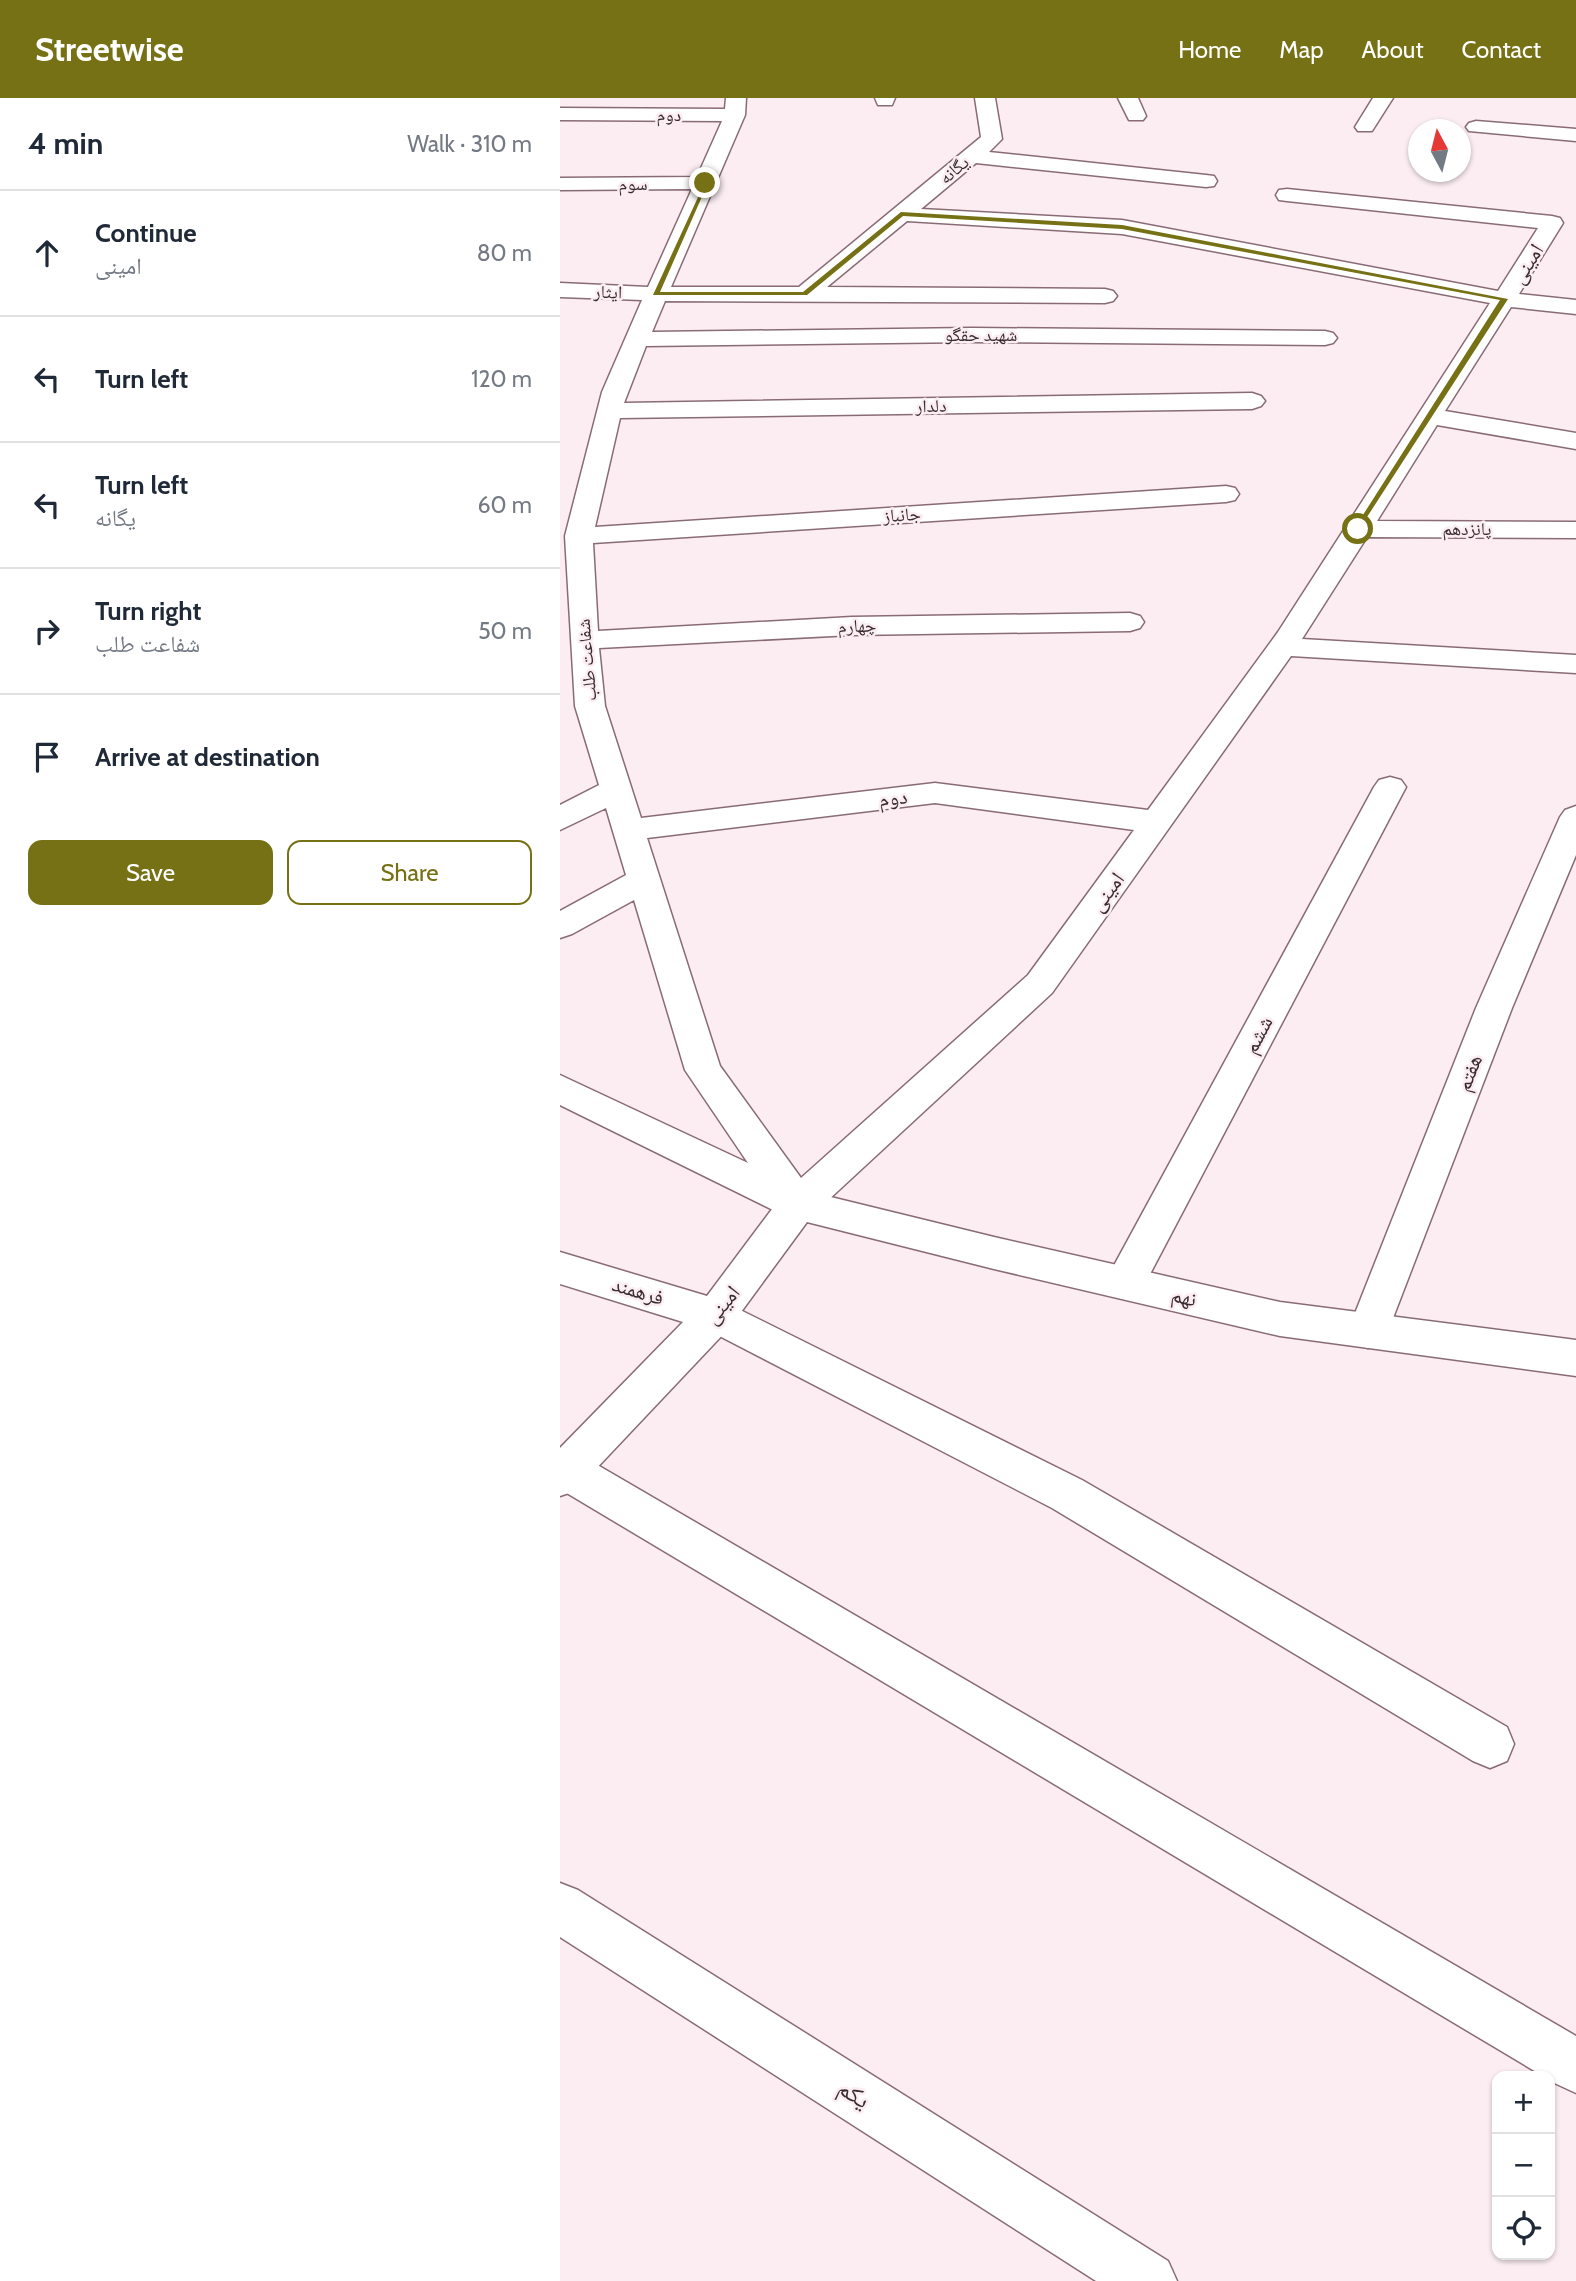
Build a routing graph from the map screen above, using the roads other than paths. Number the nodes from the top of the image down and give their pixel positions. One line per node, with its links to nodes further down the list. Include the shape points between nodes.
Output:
1 (985, 98): 8 (street, یگانه, via 992,139)
2 (1383, 98): 5 (street)
3 (736, 107): 4 (street, دوم); 10 (street, شفاعت طلب)
4 (560, 114)
5 (1365, 127)
6 (1476, 127): 7 (street)
7 (1576, 135)
8 (971, 156): 9 (street); 13 (street, یگانه)
9 (1206, 181)
10 (705, 183): 11 (street, سوم); 15 (street, شفاعت طلب)
11 (560, 184)
12 (1287, 195): 18 (street, امینی, via 1552,223)
13 (901, 214): 16 (street, یگانه); 18 (street, via 1122,227)
14 (560, 290): 15 (street, ایثار)
15 (655, 294): 16 (street); 21 (street, شفاعت طلب)
16 (804, 294): 17 (street)
17 (1105, 296)
18 (1504, 299): 19 (street); 24 (street, امینی)
19 (1576, 307)
20 (1325, 338): 21 (street, شهید حقگو, via 973,335)
21 (637, 339): 23 (street, شفاعت طلب)
22 (1252, 401): 23 (street, دلدار)
23 (609, 411): 29 (street, شفاعت طلب)
24 (1430, 416): 25 (street); 27 (street, امینی)
25 (1576, 441)
26 (1226, 494): 29 (street, جانباز)
27 (1358, 529): 28 (street, پانزدهم); 33 (street, امینی)
28 (1576, 530)
29 (579, 536): 30 (street, شفاعت طلب)
30 (571, 593): 32 (street, شفاعت طلب)
31 (1130, 622): 32 (street, چهارم, via 852,626)
32 (584, 640): 36 (street, شفاعت طلب, via 590,706)
33 (1282, 647): 34 (street); 39 (street, امینی)
34 (1576, 664)
35 (1390, 787): 46 (street, ششم)
36 (616, 789): 38 (street); 40 (street, شفاعت طلب)
37 (1576, 817): 48 (street, هفتم, via 1494,1008)
38 (560, 819)
39 (1157, 822): 40 (street, دوم, via 934,793); 44 (street, امینی, via 1040,984)
40 (628, 830): 41 (street, شفاعت طلب)
41 (644, 880): 42 (street); 44 (street, شفاعت طلب, via 703,1070)
42 (560, 926)
43 (560, 1089): 44 (street, نهم)
44 (798, 1204): 46 (street, نهم); 47 (street, امینی)
45 (560, 1268): 47 (street, فرهمند)
46 (1125, 1283): 48 (street, نهم, via 1280,1319)
47 (716, 1315): 50 (street, امینی); 51 (street, فرهمند, via 1067,1494)
48 (1368, 1331): 49 (street, نهم)
49 (1576, 1358)
50 (563, 1473): 53 (street)
51 (1490, 1744)
52 (560, 1908): 54 (street, یکم)
53 (1576, 2066)
54 (1148, 2281)

